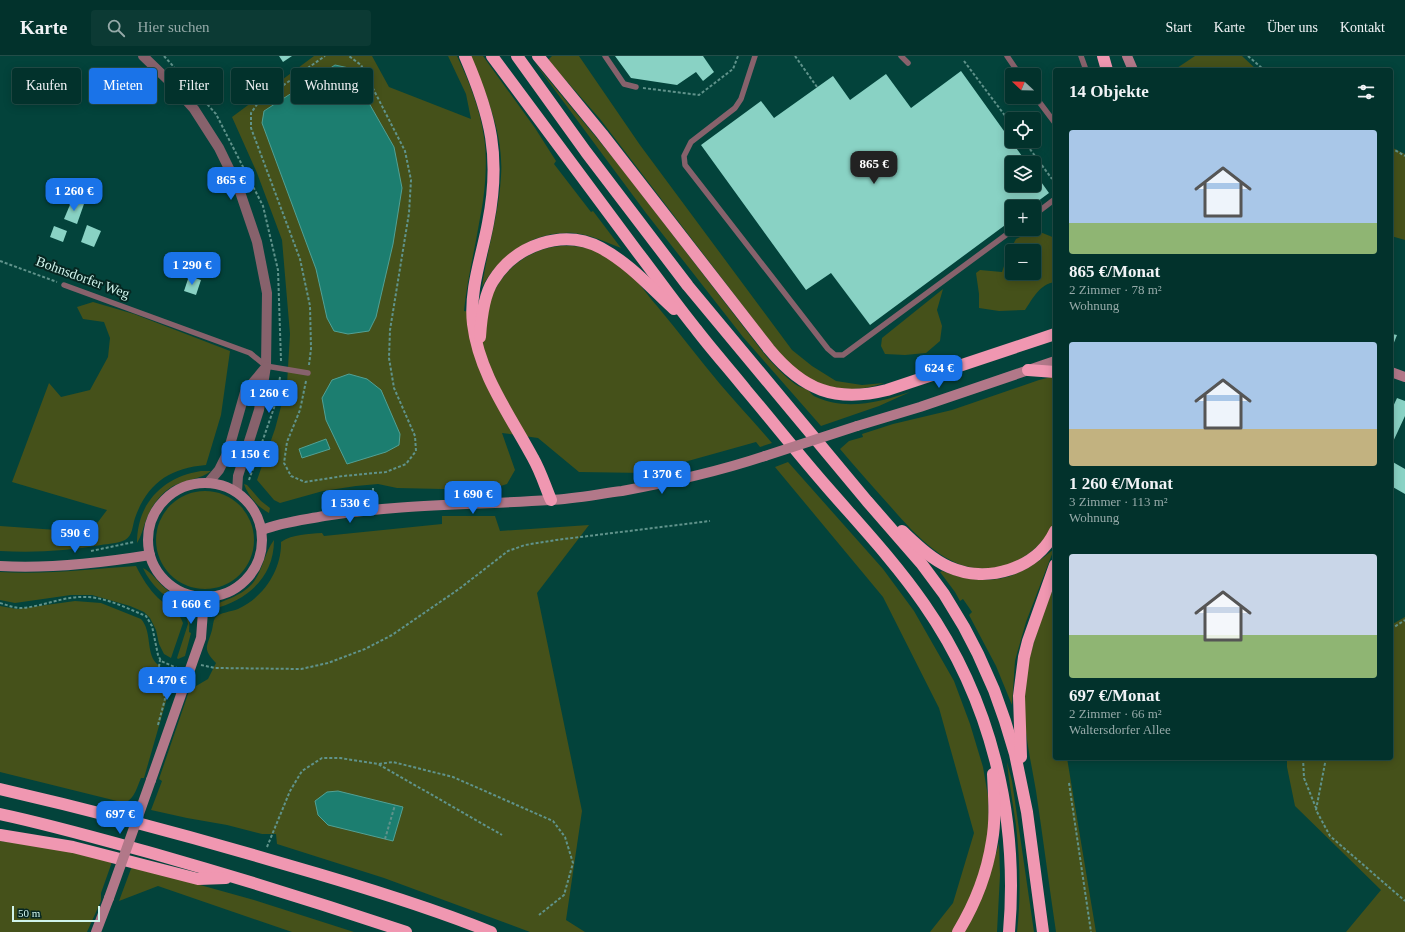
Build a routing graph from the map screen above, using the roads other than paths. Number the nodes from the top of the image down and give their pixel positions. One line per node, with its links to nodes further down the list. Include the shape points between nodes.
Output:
1 (143, 56): 31 (street, via 194,109 219,148 239,189 257,242 267,293)
2 (465, 56): 29 (highway, via 482,100 494,152 494,183 473,300 473,324)
3 (492, 56): 27 (highway)
4 (517, 56): 40 (highway, via 688,286)
5 (538, 56): 28 (highway, via 781,364 810,386 840,394 872,394)
6 (605, 56): 20 (lane, via 624,84)
7 (755, 56): 25 (lane, via 741,99 735,108 691,142 684,156 685,165 835,356 843,355)
8 (901, 56): 14 (lane)
9 (1007, 56): 15 (lane)
10 (1081, 56): 16 (lane)
11 (1103, 56): 17 (highway)
12 (1107, 56): 18 (street)
13 (1127, 56): 19 (street)
14 (908, 63)
15 (1015, 68)
16 (1085, 68)
17 (1106, 68)
18 (1113, 68)
19 (1132, 68)
20 (636, 87)
21 (1041, 104): 22 (lane)
22 (1053, 120)
23 (1053, 201): 24 (lane)
24 (1041, 210)
25 (1005, 236)
26 (64, 285): 31 (lane, Bohnsdorfer Weg, via 250,353)
27 (696, 330): 29 (highway, via 622,261 591,243 556,239 516,255 492,282 484,305); 47 (highway, via 925,604 960,664)
28 (1053, 335)
29 (479, 350): 39 (highway, via 488,378 534,459)
30 (1053, 362): 32 (street)
31 (266, 366): 33 (lane); 37 (street, via 245,392 228,452 219,470); 38 (street, via 259,410 238,476)
32 (1028, 370): 34 (highway); 39 (street, bridge, via 920,407 706,474 661,484)
33 (308, 372)
34 (1053, 372)
35 (1393, 373): 36 (street)
36 (1405, 377)
37 (208, 483): 38 (street, via 228,487); 43 (street, via 184,487 161,504 152,519 149,531)
38 (237, 492): 41 (street, via 253,508)
39 (551, 500): 41 (street, via 359,511 282,523)
40 (868, 501): 42 (highway, via 938,561 971,573 1006,571 1019,566 1042,550); 48 (highway, via 921,562 964,627 998,699 1015,754)
41 (262, 530): 46 (street, via 261,555 249,577 229,592)
42 (1053, 535)
43 (150, 555): 44 (street, via 75,565); 46 (street, via 154,567 170,586 180,592)
44 (0, 566)
45 (1053, 571): 48 (highway, via 1028,641 1021,676)
46 (204, 598): 53 (street, bridge, via 201,638)
47 (992, 746): 56 (highway, via 995,809 993,840 979,891); 57 (highway, via 1002,785 1011,850)
48 (1021, 786): 58 (highway, via 1027,812)
49 (0, 789): 55 (highway, via 128,820 263,858 408,902)
50 (0, 814): 52 (highway, via 100,838)
51 (0, 835): 52 (highway, via 73,847 198,879)
52 (240, 878): 54 (highway)
53 (96, 932)
54 (406, 932)
55 (491, 932)
56 (958, 932)
57 (1009, 932)
58 (1043, 932)

